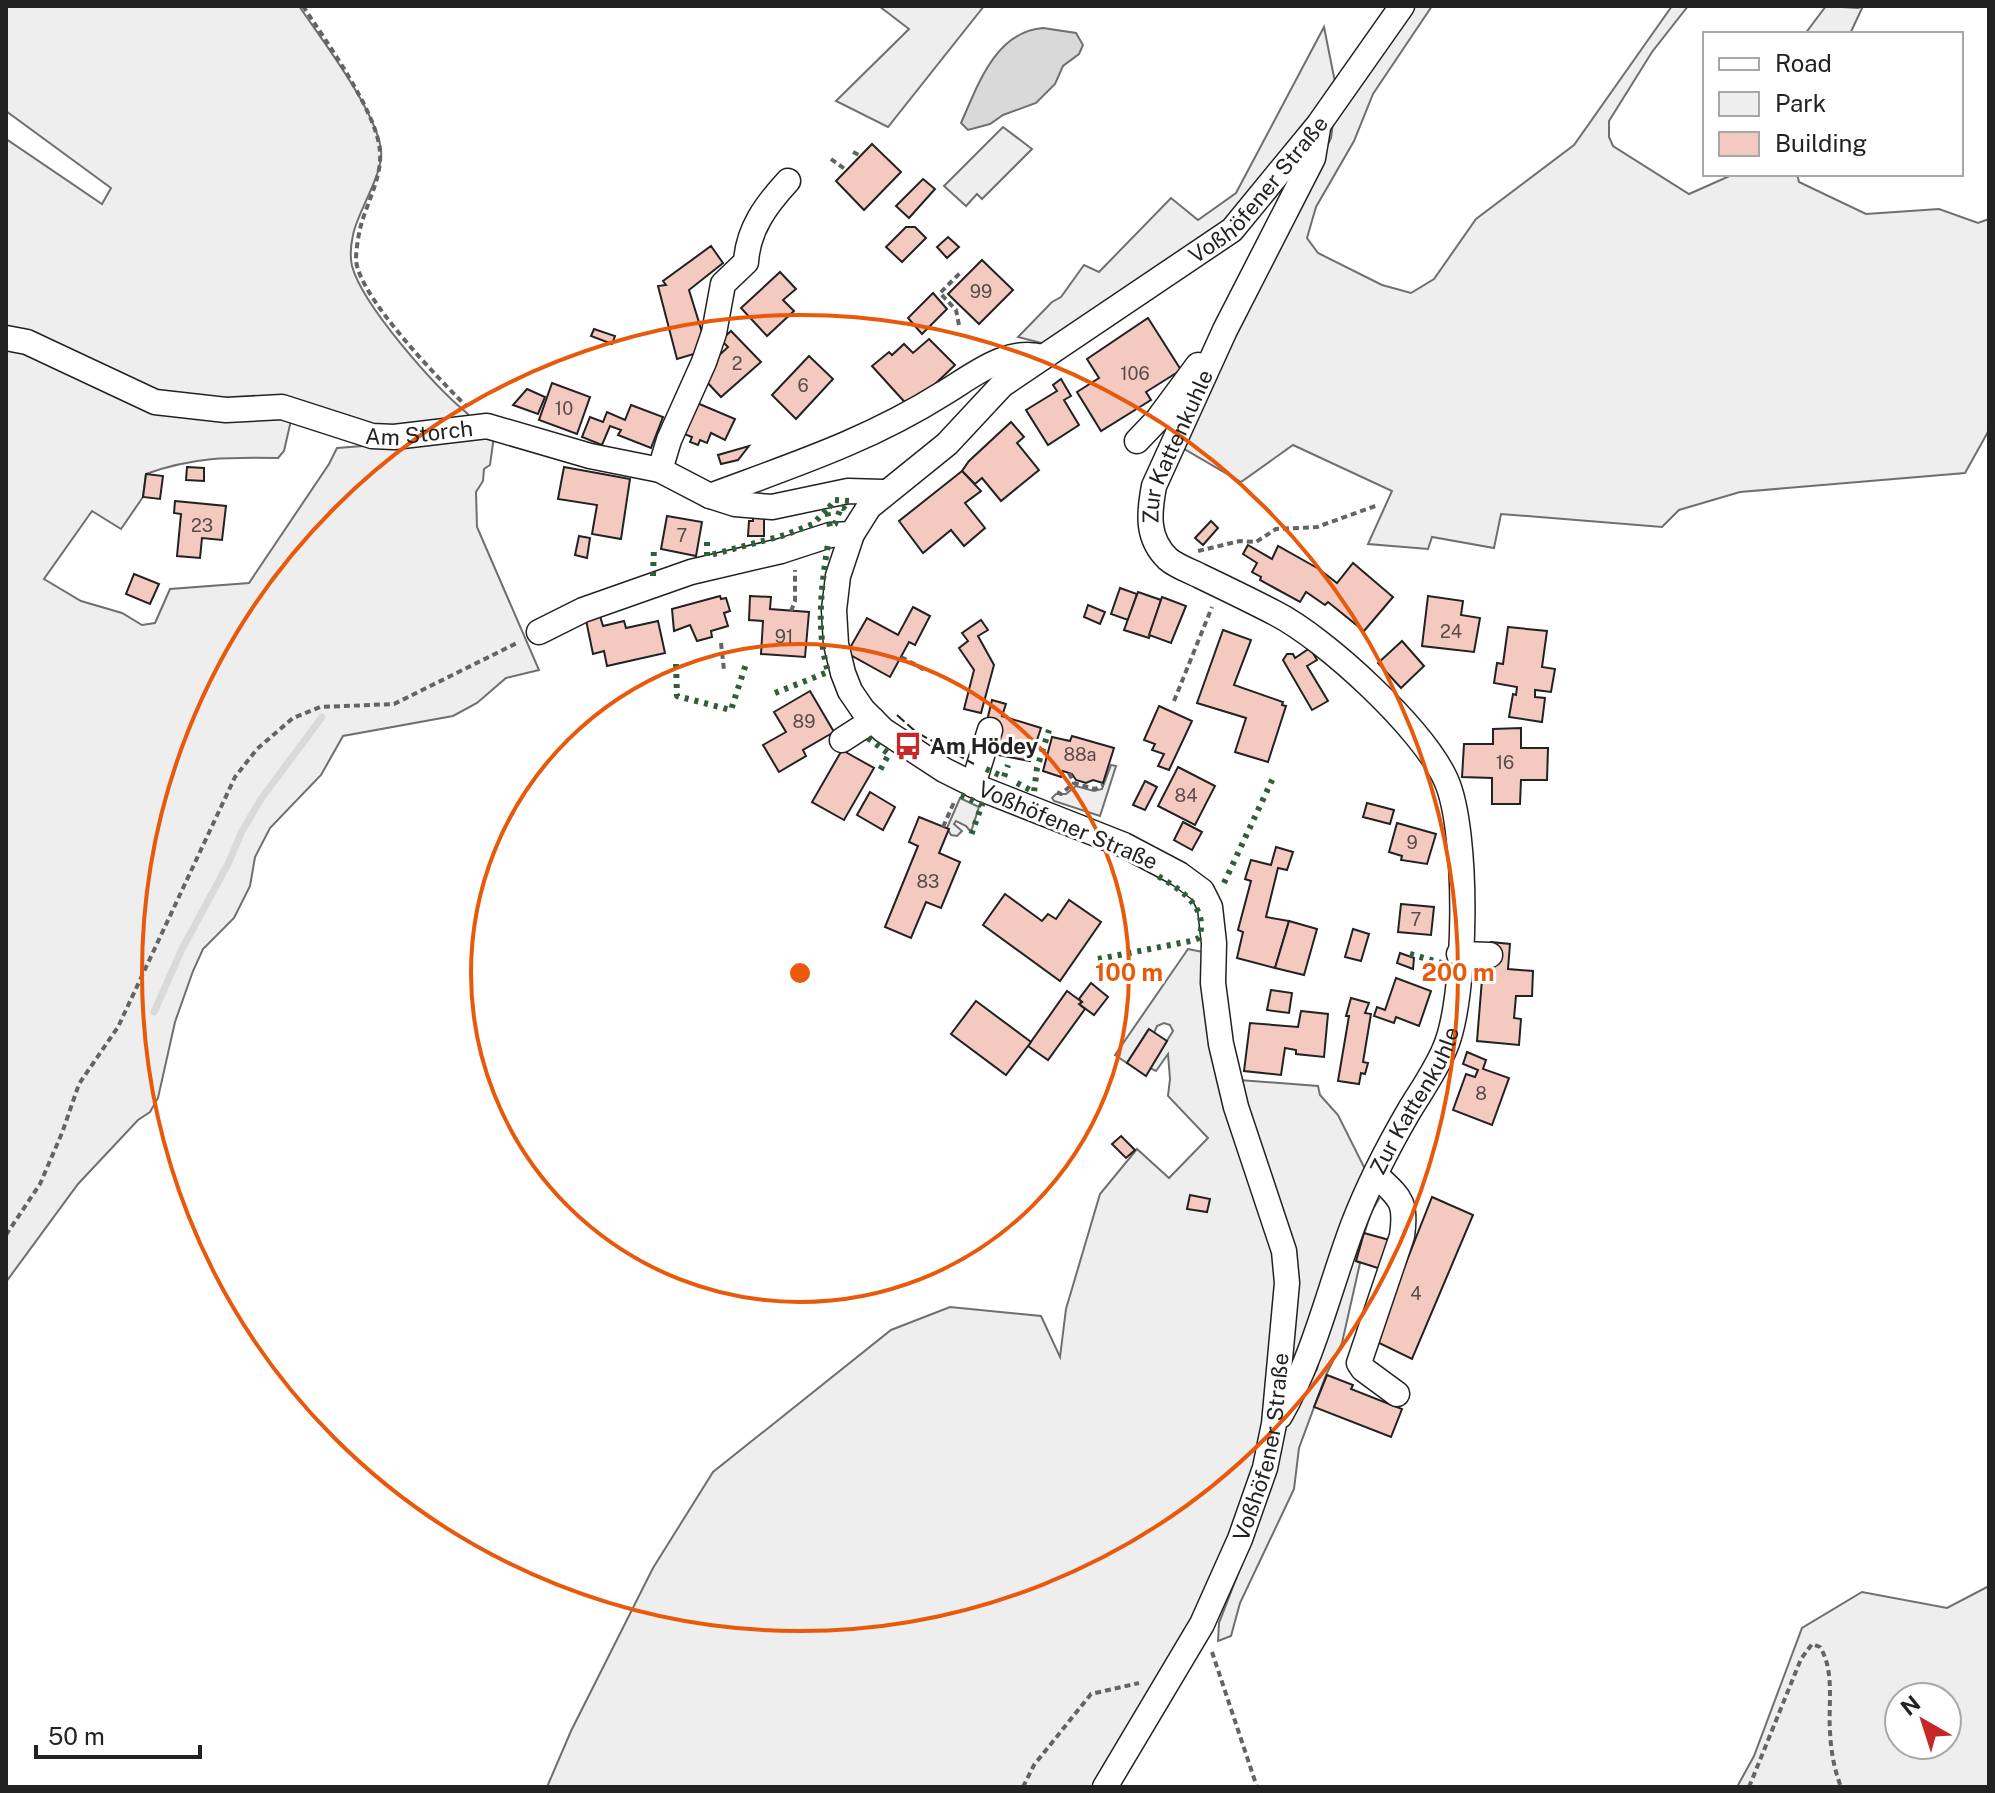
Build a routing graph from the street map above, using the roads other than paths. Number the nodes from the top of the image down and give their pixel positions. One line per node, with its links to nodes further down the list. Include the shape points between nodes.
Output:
1 (1402, 6): 2 (street, Voßhöfener Straße)
2 (1319, 124): 4 (street, Zur Kattenkuhle, via 1313,158); 6 (street, Voßhöfener Straße, via 1232,230)
3 (788, 181): 8 (street, via 757,221 746,262 723,284 709,347)
4 (1225, 330): 7 (street); 17 (street, Zur Kattenkuhle, via 1154,486 1149,510 1155,543 1169,561 1279,615 1331,652 1432,755 1446,781 1458,826 1463,896)
5 (6, 338): 8 (street, Am Storch, via 27,342 155,402 226,410 282,407 372,436 487,426)
6 (1043, 357): 9 (street, Voßhöfener Straße, via 1002,385 947,444); 10 (street, via 1029,353 994,362 875,433)
7 (1137, 441)
8 (660, 470): 10 (street, Am Storch)
9 (883, 492): 10 (street, Am Storch, via 848,491 772,507); 11 (street, Voßhöfener Straße)
10 (710, 496)
11 (852, 534): 12 (street, via 830,535 691,572 583,610); 13 (street, Voßhöfener Straße, via 838,576 836,644 850,691)
12 (539, 632)
13 (873, 720): 15 (street); 16 (street, Voßhöfener Straße)
14 (990, 730): 16 (street)
15 (842, 740)
16 (969, 782): 21 (street, Voßhöfener Straße, via 1138,852 1202,891 1210,907 1221,1044 1284,1251 1287,1283)
17 (1459, 954): 18 (street); 19 (street, Zur Kattenkuhle, via 1456,1008 1446,1048)
18 (1490, 955)
19 (1376, 1175): 20 (street, via 1400,1198 1405,1218 1359,1363); 21 (street, Zur Kattenkuhle, via 1354,1222 1299,1383)
20 (1397, 1394)
21 (1274, 1424): 22 (street, Voßhöfener Straße, via 1240,1539 1202,1624)
22 (1105, 1787)

